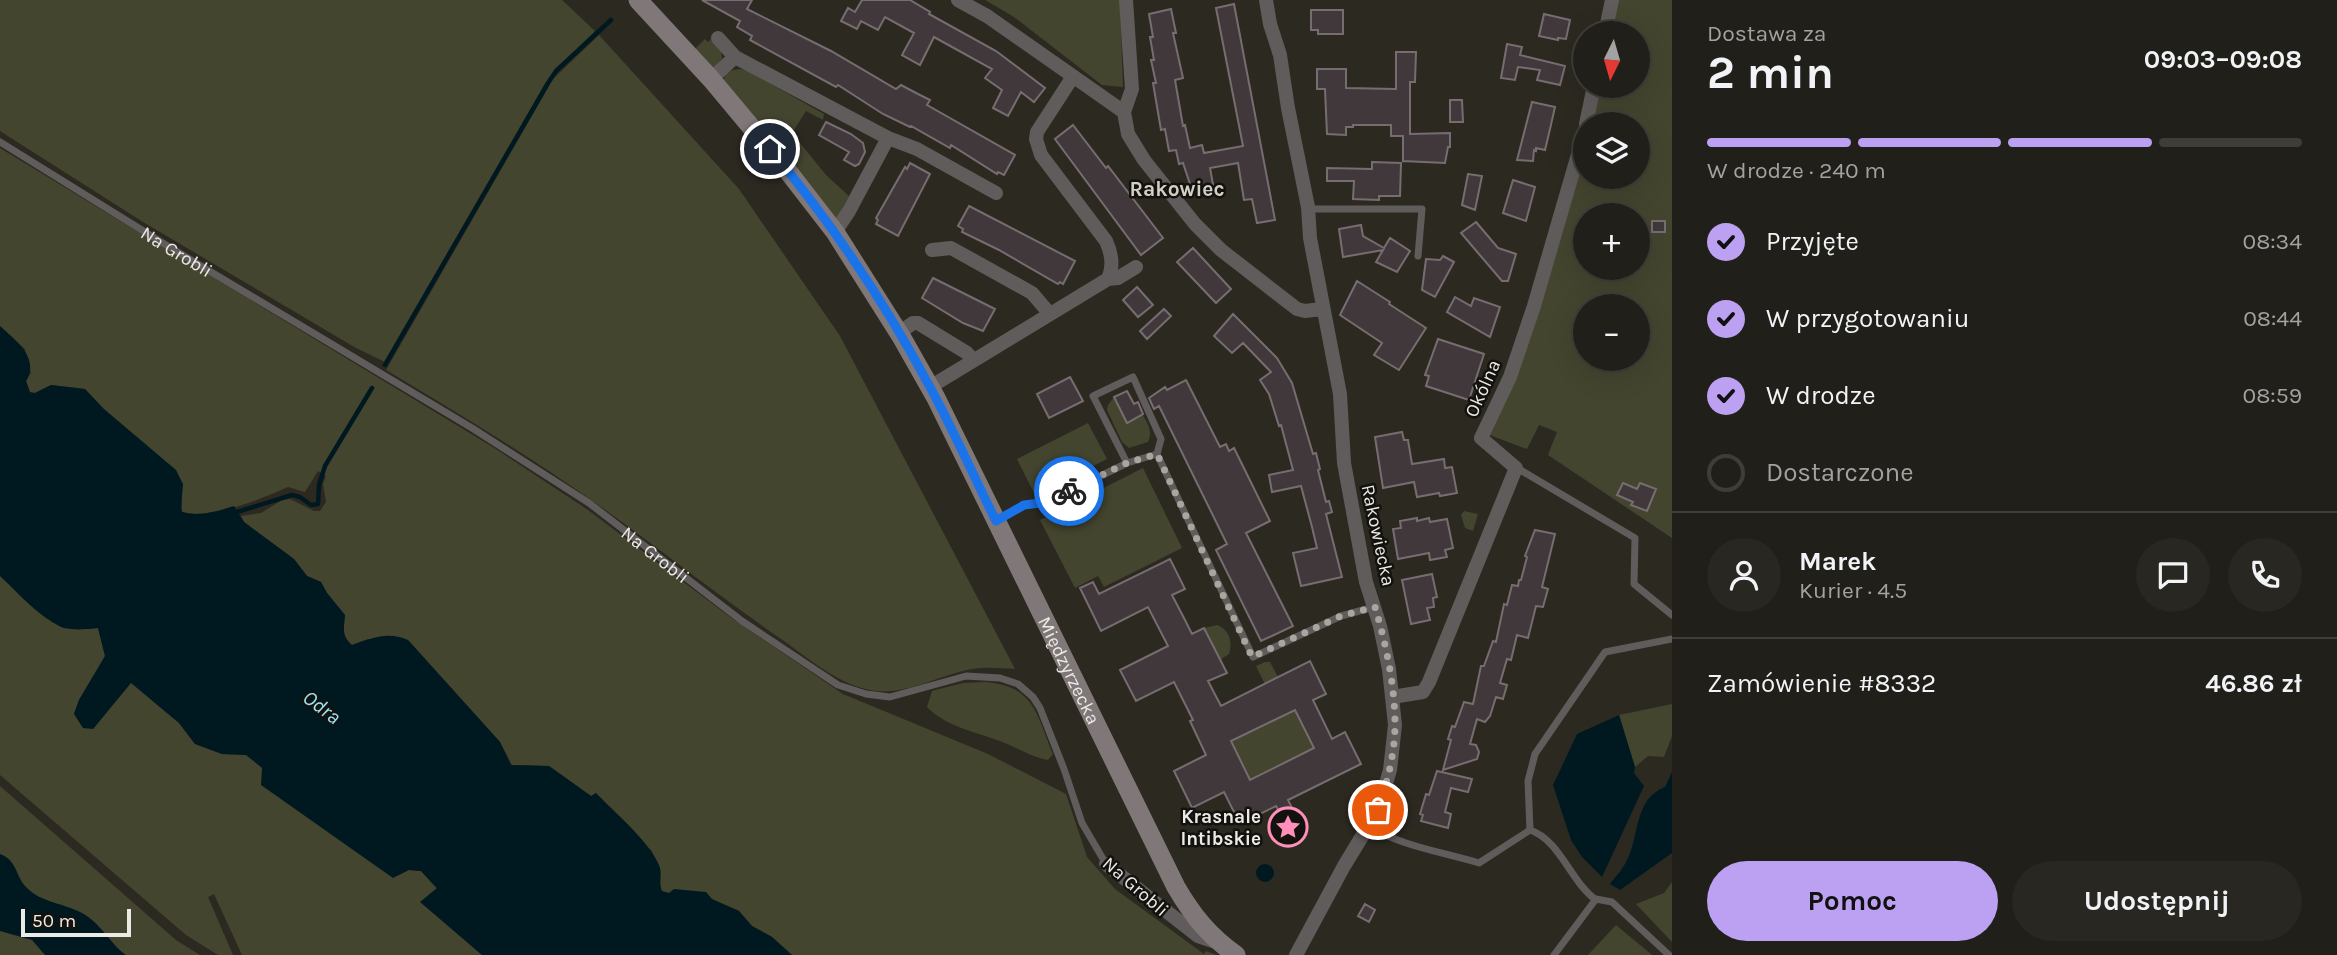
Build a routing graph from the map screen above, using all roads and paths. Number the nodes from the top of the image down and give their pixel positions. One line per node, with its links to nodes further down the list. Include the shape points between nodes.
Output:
1 (638, 0): 10 (street, Międzyrzecka)
2 (958, 0): 9 (street)
3 (1126, 0): 11 (street, via 1132,89)
4 (1266, 0): 16 (street, Rakowiecka)
5 (1612, 0): 6 (street)
6 (1608, 21)
7 (718, 38): 8 (street)
8 (736, 57): 10 (street); 12 (street)
9 (1072, 78): 11 (street); 21 (street, via 1036,139 1041,155 1106,242 1112,262)
10 (711, 79): 17 (street, Międzyrzecka)
11 (1124, 112): 22 (street, via 1128,134 1144,160 1221,250 1297,309)
12 (888, 138): 15 (street, via 908,144); 17 (street)
13 (0, 142): 37 (lane, Na Grobli, via 589,503 742,621 838,685 891,697 966,676 1018,684 1040,708 1082,823)
14 (1573, 171): 29 (street, Okólna, via 1510,377 1480,438)
15 (996, 193)
16 (1308, 209): 19 (lane, via 1422,209); 22 (street, Rakowiecka)
17 (835, 232): 24 (street, Międzyrzecka)
18 (932, 250): 23 (street, via 951,248 1032,293)
19 (1418, 256)
20 (1136, 267): 21 (street)
21 (1108, 279): 23 (street)
22 (1322, 309): 31 (street, Rakowiecka, via 1340,394 1348,486)
23 (1049, 313): 25 (street)
24 (899, 333): 25 (street, via 918,323); 26 (street, Międzyrzecka)
25 (973, 360): 26 (street)
26 (930, 387): 30 (street, Międzyrzecka)
27 (1157, 454): 28 (lane); 28 (lane, via 1161,439 1133,377 1093,396); 31 (lane, via 1252,657 1341,616)
28 (1127, 463): 30 (lane, via 1048,502 1024,505)
29 (1516, 468): 32 (lane, via 1635,538 1634,584); 34 (street, via 1429,682 1423,692)
30 (996, 521): 39 (street, Międzyrzecka, via 1177,887 1192,915)
31 (1375, 607): 34 (street, Rakowiecka)
32 (1672, 615)
33 (1672, 639): 36 (lane, via 1605,652 1535,754 1528,782)
34 (1392, 697): 35 (street, Rakowiecka, via 1395,725 1390,770)
35 (1369, 826): 36 (lane, via 1479,863); 41 (street)
36 (1530, 830): 38 (lane, via 1543,834 1585,892)
37 (1106, 864): 39 (street, Na Grobli, via 1198,936)
38 (1596, 900): 42 (lane); 43 (lane, via 1612,902)
39 (1220, 943): 40 (street, Na Grobli)
40 (1236, 955)
41 (1296, 955)
42 (1554, 955)
43 (1669, 955)

